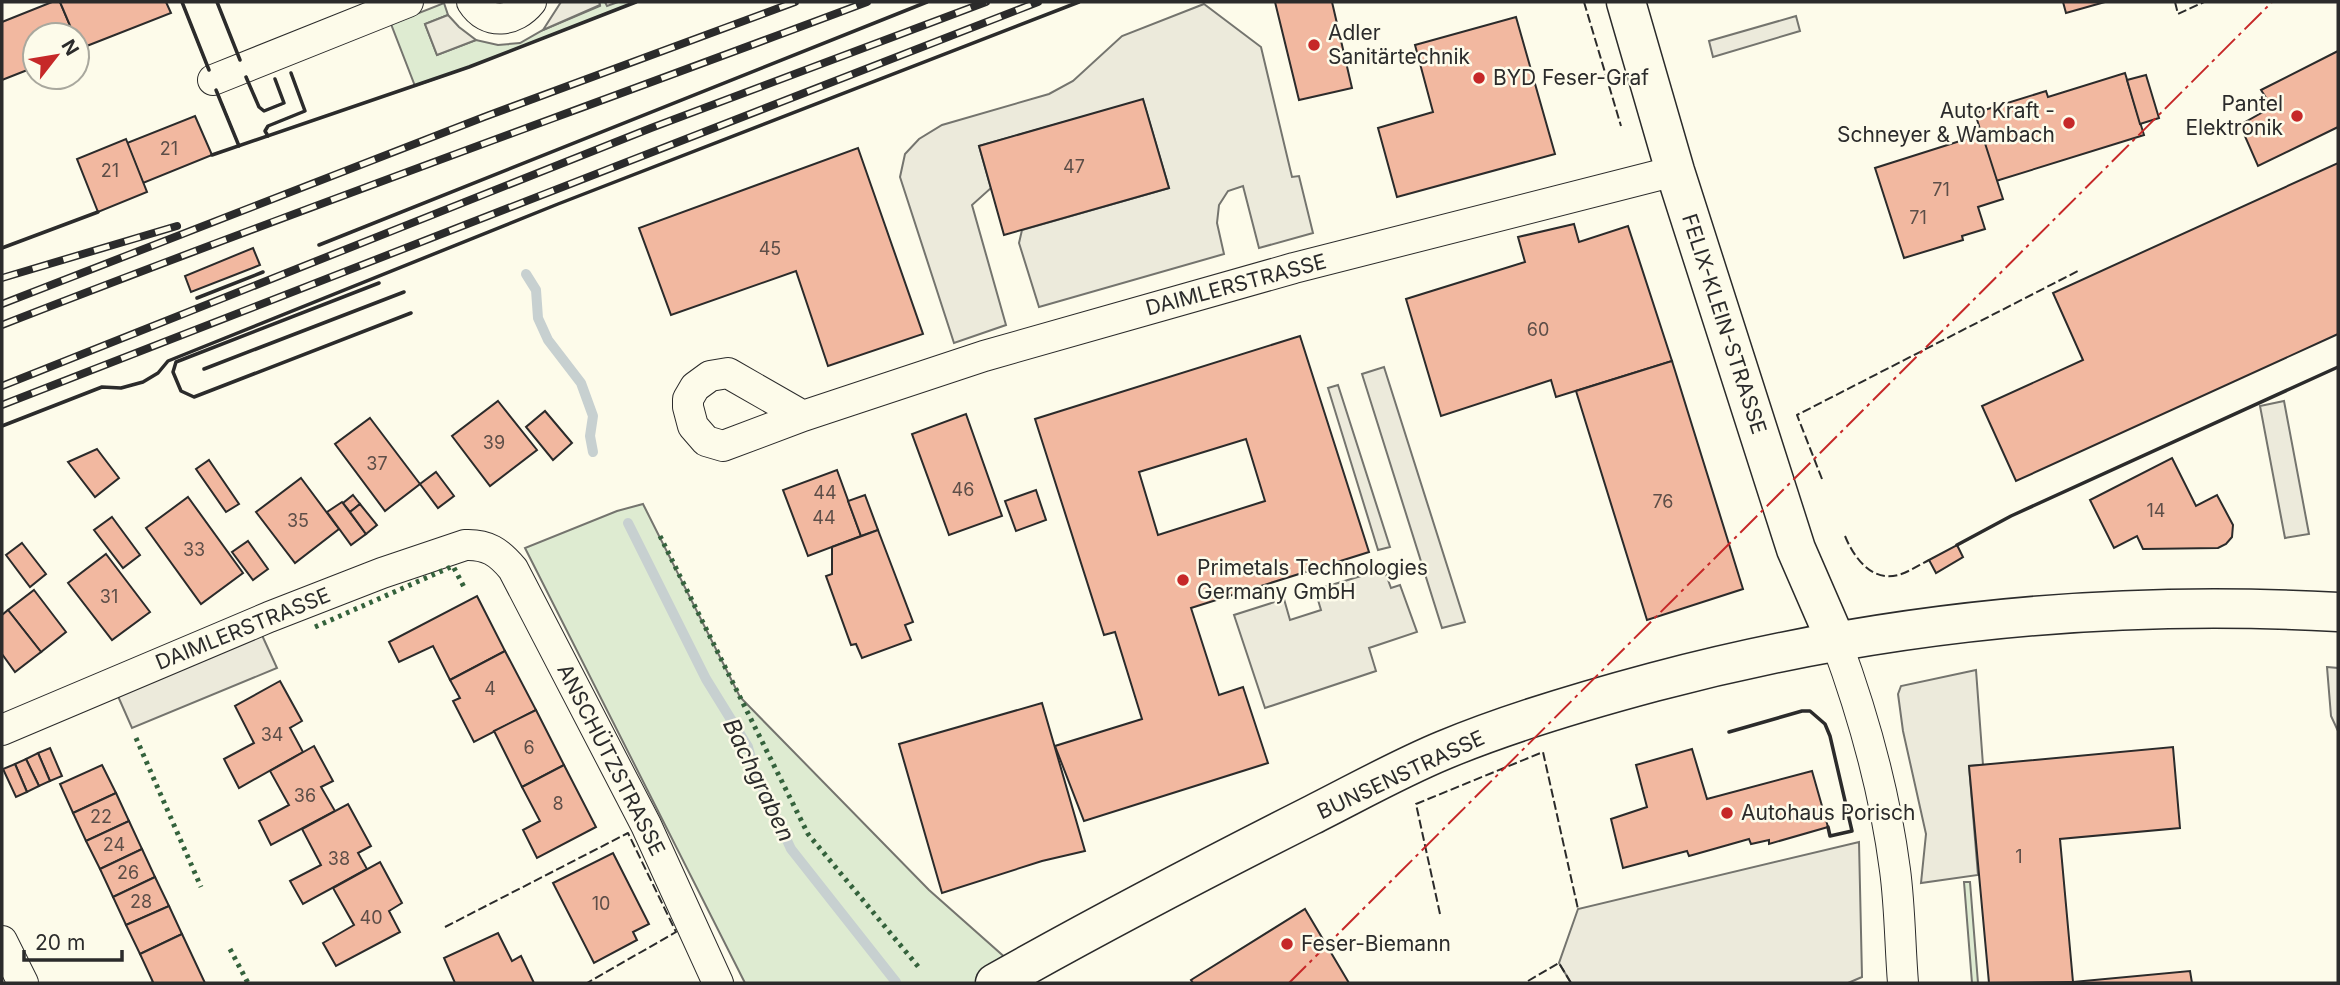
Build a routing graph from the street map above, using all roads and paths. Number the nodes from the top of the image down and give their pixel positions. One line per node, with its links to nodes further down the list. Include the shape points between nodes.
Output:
1 (408, 2): 5 (street)
2 (472, 2): 3 (street, via 491,18 508,19)
3 (531, 2)
4 (1626, 2): 6 (street, FELIX-KLEIN-STRASSE)
5 (213, 80)
6 (1675, 171): 7 (street, DAIMLERSTRASSE, via 1294,268 984,356); 10 (street, FELIX-KLEIN-STRASSE, via 1796,549)
7 (803, 416)
8 (489, 547): 11 (street, DAIMLERSTRASSE, via 465,545 382,573); 14 (street, ANSCHÜTZSTRASSE, via 513,569 646,825)
9 (2338, 612): 10 (street, BUNSENSTRASSE, via 2147,609 1958,623)
10 (1836, 641): 15 (street, BUNSENSTRASSE, via 1626,690 1444,750 1116,915); 16 (street, via 1854,689 1888,825 1896,872)
11 (2, 730)
12 (2, 941): 13 (street)
13 (23, 983)
14 (718, 983)
15 (995, 983)
16 (1903, 983)

